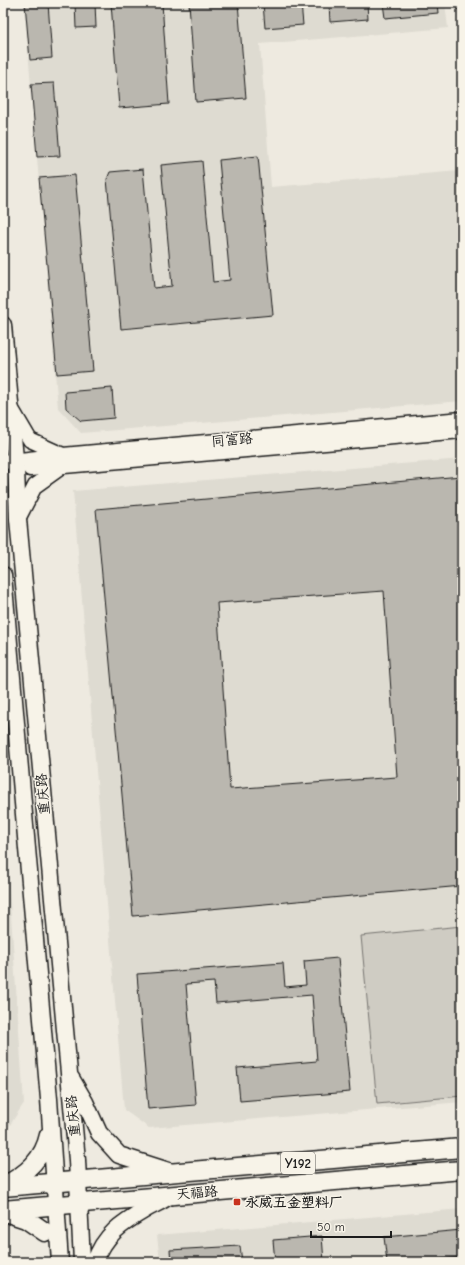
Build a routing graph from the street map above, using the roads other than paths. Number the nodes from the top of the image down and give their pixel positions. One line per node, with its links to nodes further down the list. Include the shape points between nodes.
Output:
1 (3, 325): 2 (main road, 重庆路)
2 (10, 405): 5 (street, via 30,440); 6 (main road, 重庆路)
3 (462, 419): 5 (street, 同富路)
4 (462, 431): 5 (street, 同富路)
5 (63, 460): 6 (street, 同富路); 7 (street, via 35,486)
6 (9, 466): 7 (main road, 重庆路)
7 (18, 519): 9 (main road, 重庆路)
8 (3, 575): 10 (main road, 重庆路)
9 (68, 1073): 13 (main road, via 99,1133 119,1155); 14 (main road, 重庆路)
10 (50, 1126): 15 (main road, 重庆路); 16 (main road, Y192, via 48,1139 40,1157 32,1166)
11 (462, 1148): 13 (main road, 天福路 / Y192)
12 (462, 1170): 17 (main road, 天福路 / Y192)
13 (177, 1174): 14 (main road, 天福路 / Y192)
14 (79, 1180): 15 (main road, 天福路 / Y192); 18 (main road, 重庆路)
15 (54, 1182): 16 (main road, 天福路 / Y192); 19 (main road, 重庆路)
16 (3, 1186)
17 (170, 1195): 18 (main road, 天福路 / Y192); 24 (main road, via 110,1233)
18 (79, 1205): 19 (main road, 天福路 / Y192); 23 (main road, 重庆路)
19 (56, 1207): 20 (main road, 天福路 / Y192); 22 (main road, 重庆路)
20 (3, 1211): 21 (main road, via 26,1219)
21 (45, 1232): 22 (main road, via 54,1243)
22 (60, 1262)
23 (82, 1262)
24 (95, 1262)

